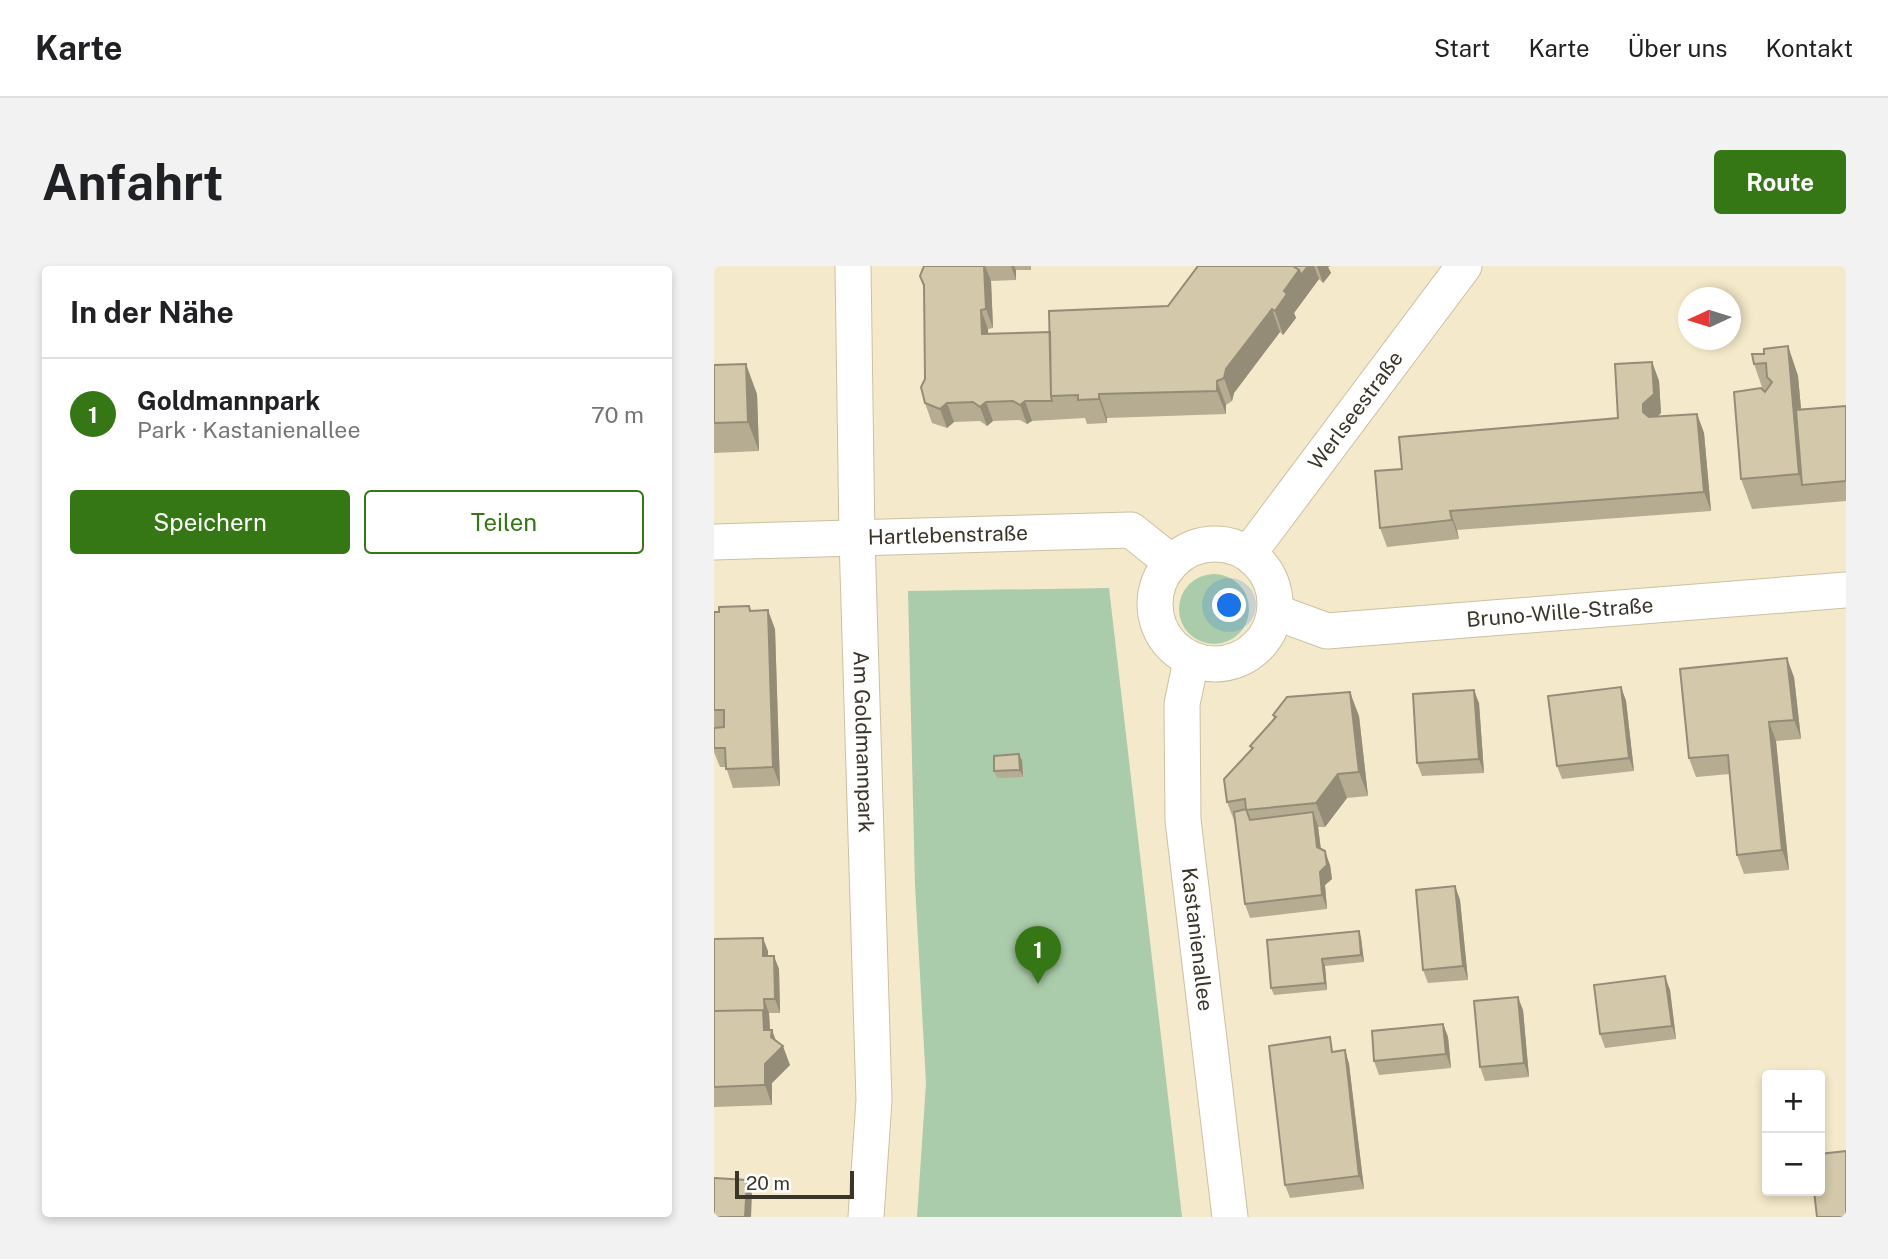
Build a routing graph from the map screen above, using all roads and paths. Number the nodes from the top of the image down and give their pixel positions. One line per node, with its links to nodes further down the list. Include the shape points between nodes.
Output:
1 (853, 266): 3 (street, Am Goldmannpark)
2 (1464, 266): 5 (street, Werlseestraße)
3 (858, 538): 4 (street, Hartlebenstraße); 6 (street, Hartlebenstraße, via 1130,530); 10 (street, Am Goldmannpark, via 874,1100)
4 (714, 542)
5 (1249, 553): 6 (street, via 1224,544 1196,546); 8 (street, via 1271,580)
6 (1171, 562): 9 (street, via 1156,587 1155,617 1168,643)
7 (1846, 590): 8 (street, Bruno-Wille-Straße, via 1326,631)
8 (1275, 612): 9 (street, via 1266,638 1245,657 1219,665)
9 (1191, 661): 11 (street, Kastanienallee, via 1182,704 1183,820)
10 (866, 1217)
11 (1230, 1217)

